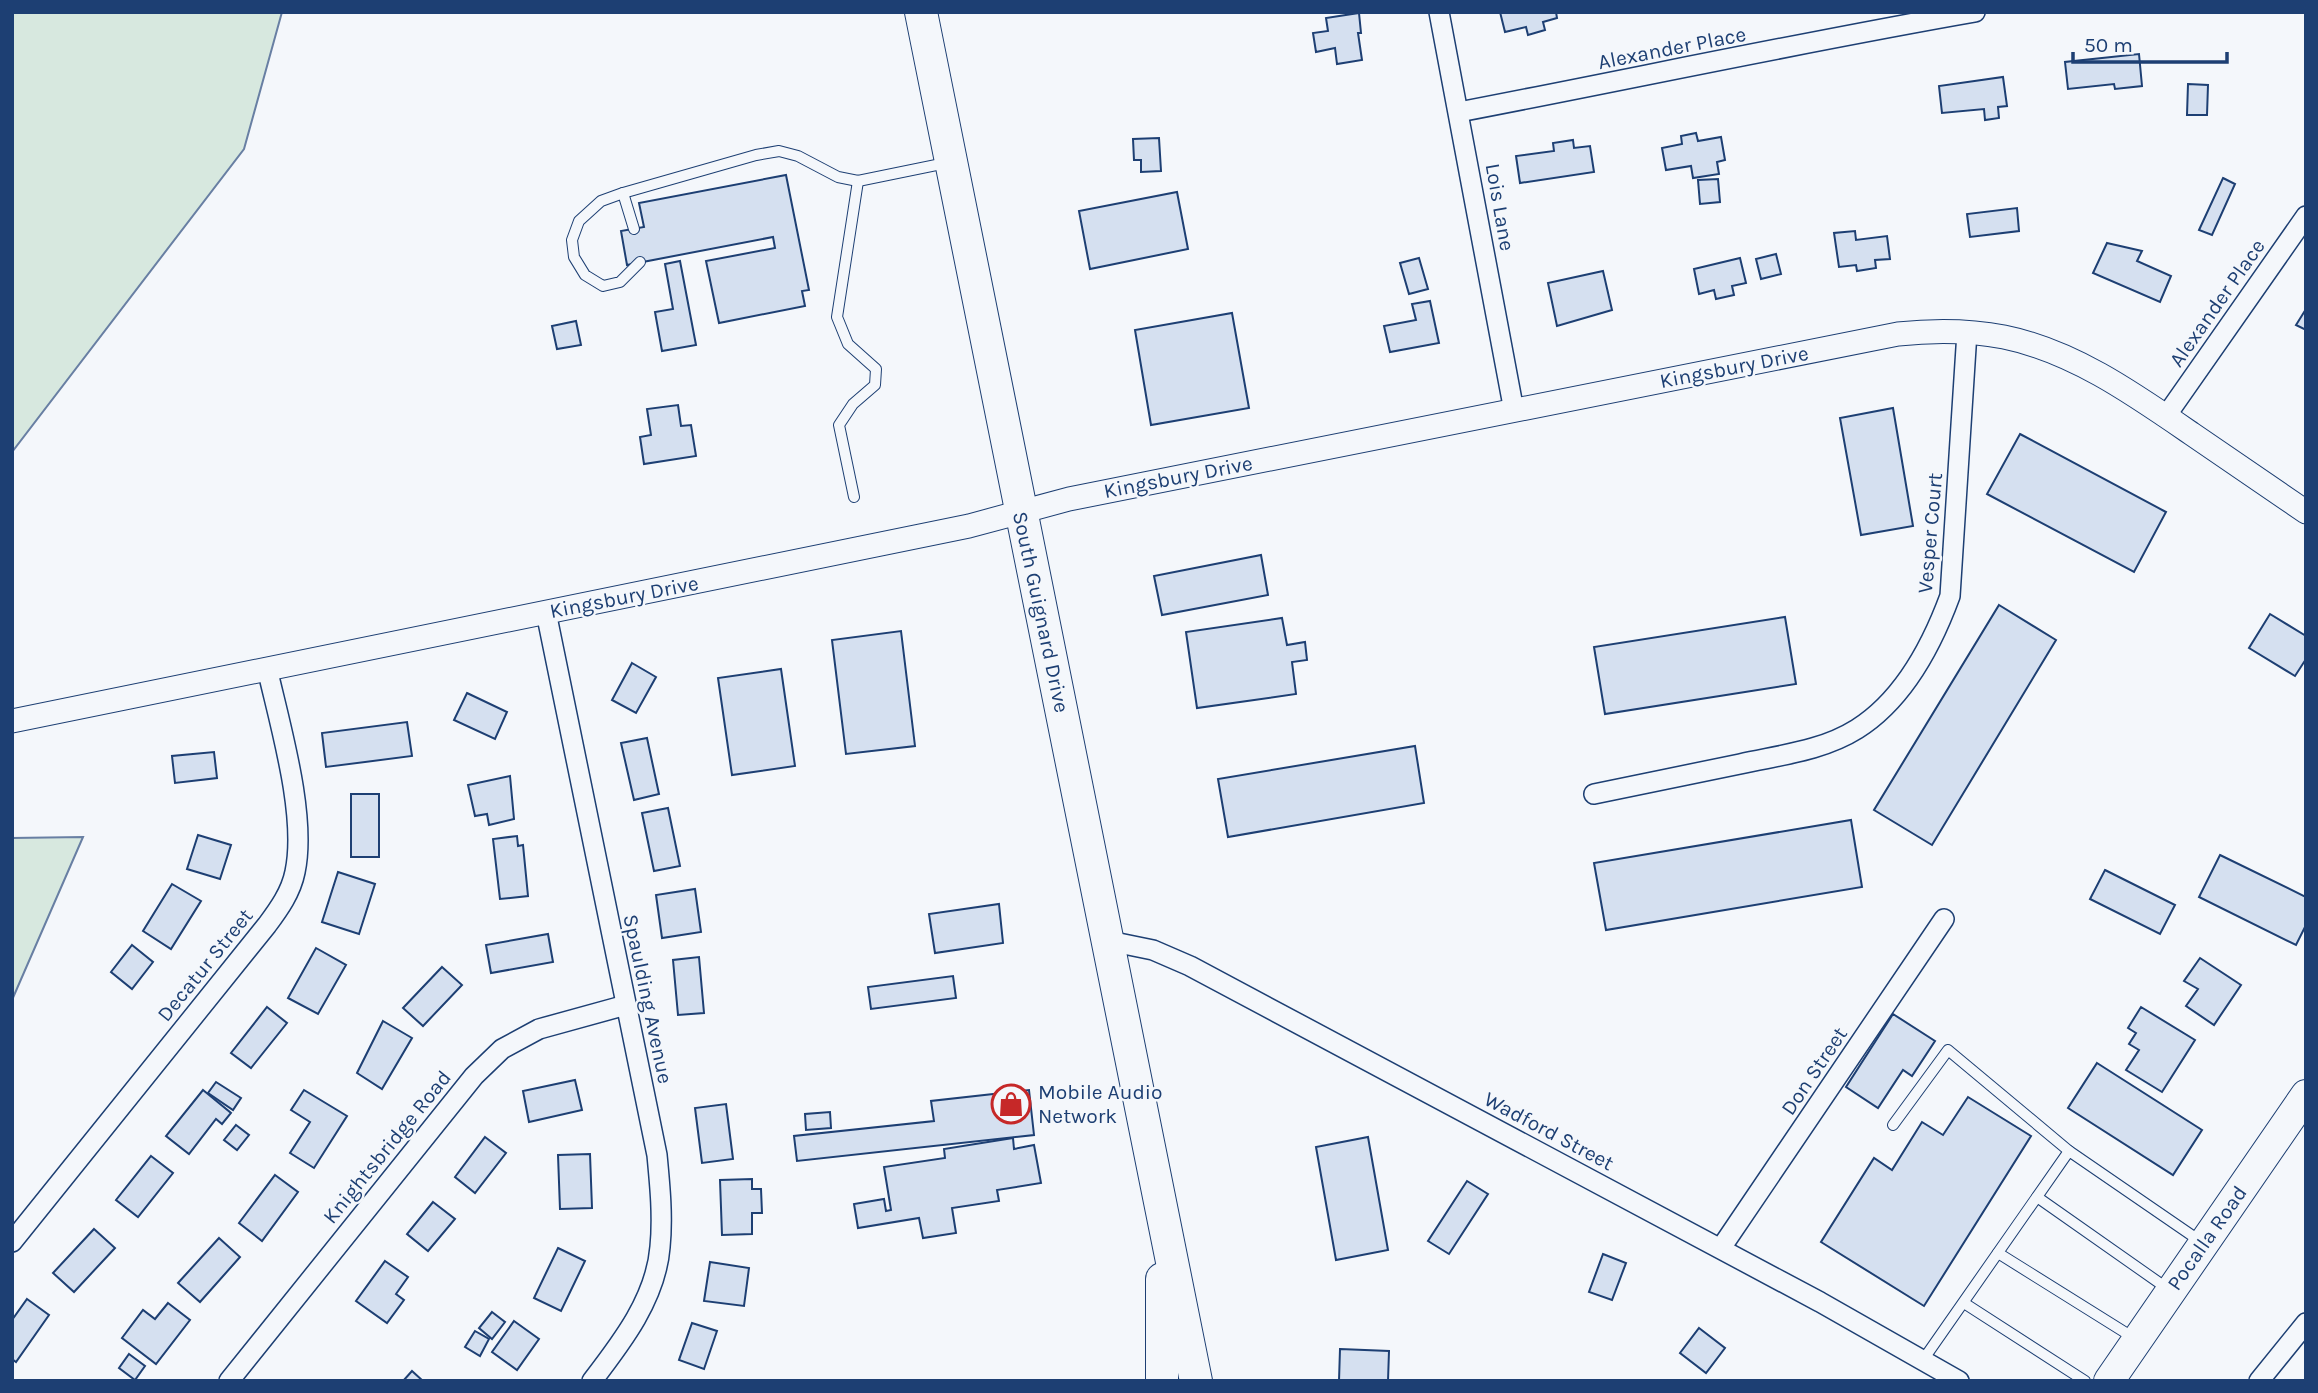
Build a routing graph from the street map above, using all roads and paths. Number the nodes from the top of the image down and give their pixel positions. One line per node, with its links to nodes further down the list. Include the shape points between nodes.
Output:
1 (921, 12): 5 (highway, South Guignard Drive)
2 (1439, 12): 4 (street, Lois Lane)
3 (1975, 12): 4 (street, Alexander Place)
4 (1459, 112): 12 (street, Lois Lane)
5 (950, 163): 6 (lane); 15 (highway, South Guignard Drive)
6 (858, 181): 7 (lane, via 779,151); 14 (lane, via 837,317 848,344 876,369 875,385 853,404 839,425)
7 (623, 193): 9 (lane); 10 (lane, via 601,201 579,221 572,240 574,257 584,275 603,286 620,282)
8 (2306, 216): 13 (street, Alexander Place)
9 (634, 229)
10 (640, 262)
11 (1967, 332): 12 (street, Kingsbury Drive, via 1898,334); 13 (street, Kingsbury Drive, via 2043,348 2119,385); 20 (street, Vesper Court, via 1950,596 1918,664 1887,704 1858,729 1822,747)
12 (1514, 411): 15 (street, Kingsbury Drive)
13 (2166, 416): 16 (street, Kingsbury Drive)
14 (854, 497)
15 (1020, 512): 17 (street, Kingsbury Drive); 22 (highway, South Guignard Drive)
16 (2306, 512)
17 (546, 612): 18 (street, Kingsbury Drive); 23 (street, Spaulding Avenue)
18 (267, 668): 19 (street, Kingsbury Drive); 29 (street, Decatur Street, via 295,806 297,859 290,887 267,925)
19 (12, 721)
20 (1594, 793)
21 (1944, 919): 31 (street, Don Street)
22 (1108, 941): 28 (highway, South Guignard Drive); 31 (street, Wadford Street, via 1153,950 1190,966)
23 (626, 1005): 38 (street, Spaulding Avenue, via 657,1155 660,1250 640,1311); 39 (street, Knightsbridge Road, via 539,1030 509,1045 483,1067)
24 (2306, 1095): 30 (main road, Pocalla Road)
25 (1893, 1125): 26 (lane, via 1948,1051)
26 (2069, 1152): 27 (lane); 30 (lane)
27 (2037, 1198): 32 (lane); 33 (lane)
28 (1162, 1211): 40 (highway); 41 (highway)
29 (12, 1242)
30 (2203, 1244): 33 (main road, Pocalla Road)
31 (1721, 1248): 37 (street, Wadford Street)
32 (1998, 1253): 34 (lane); 36 (lane)
33 (2171, 1291): 36 (main road, Pocalla Road)
34 (1964, 1303): 37 (lane); 43 (lane)
35 (2306, 1323): 45 (street)
36 (2137, 1340): 44 (main road, Pocalla Road)
37 (1923, 1360): 42 (street, Wadford Street)
38 (596, 1379)
39 (229, 1381)
40 (1162, 1381)
41 (1196, 1381)
42 (1959, 1381)
43 (2085, 1381)
44 (2109, 1381)
45 (2259, 1381)

